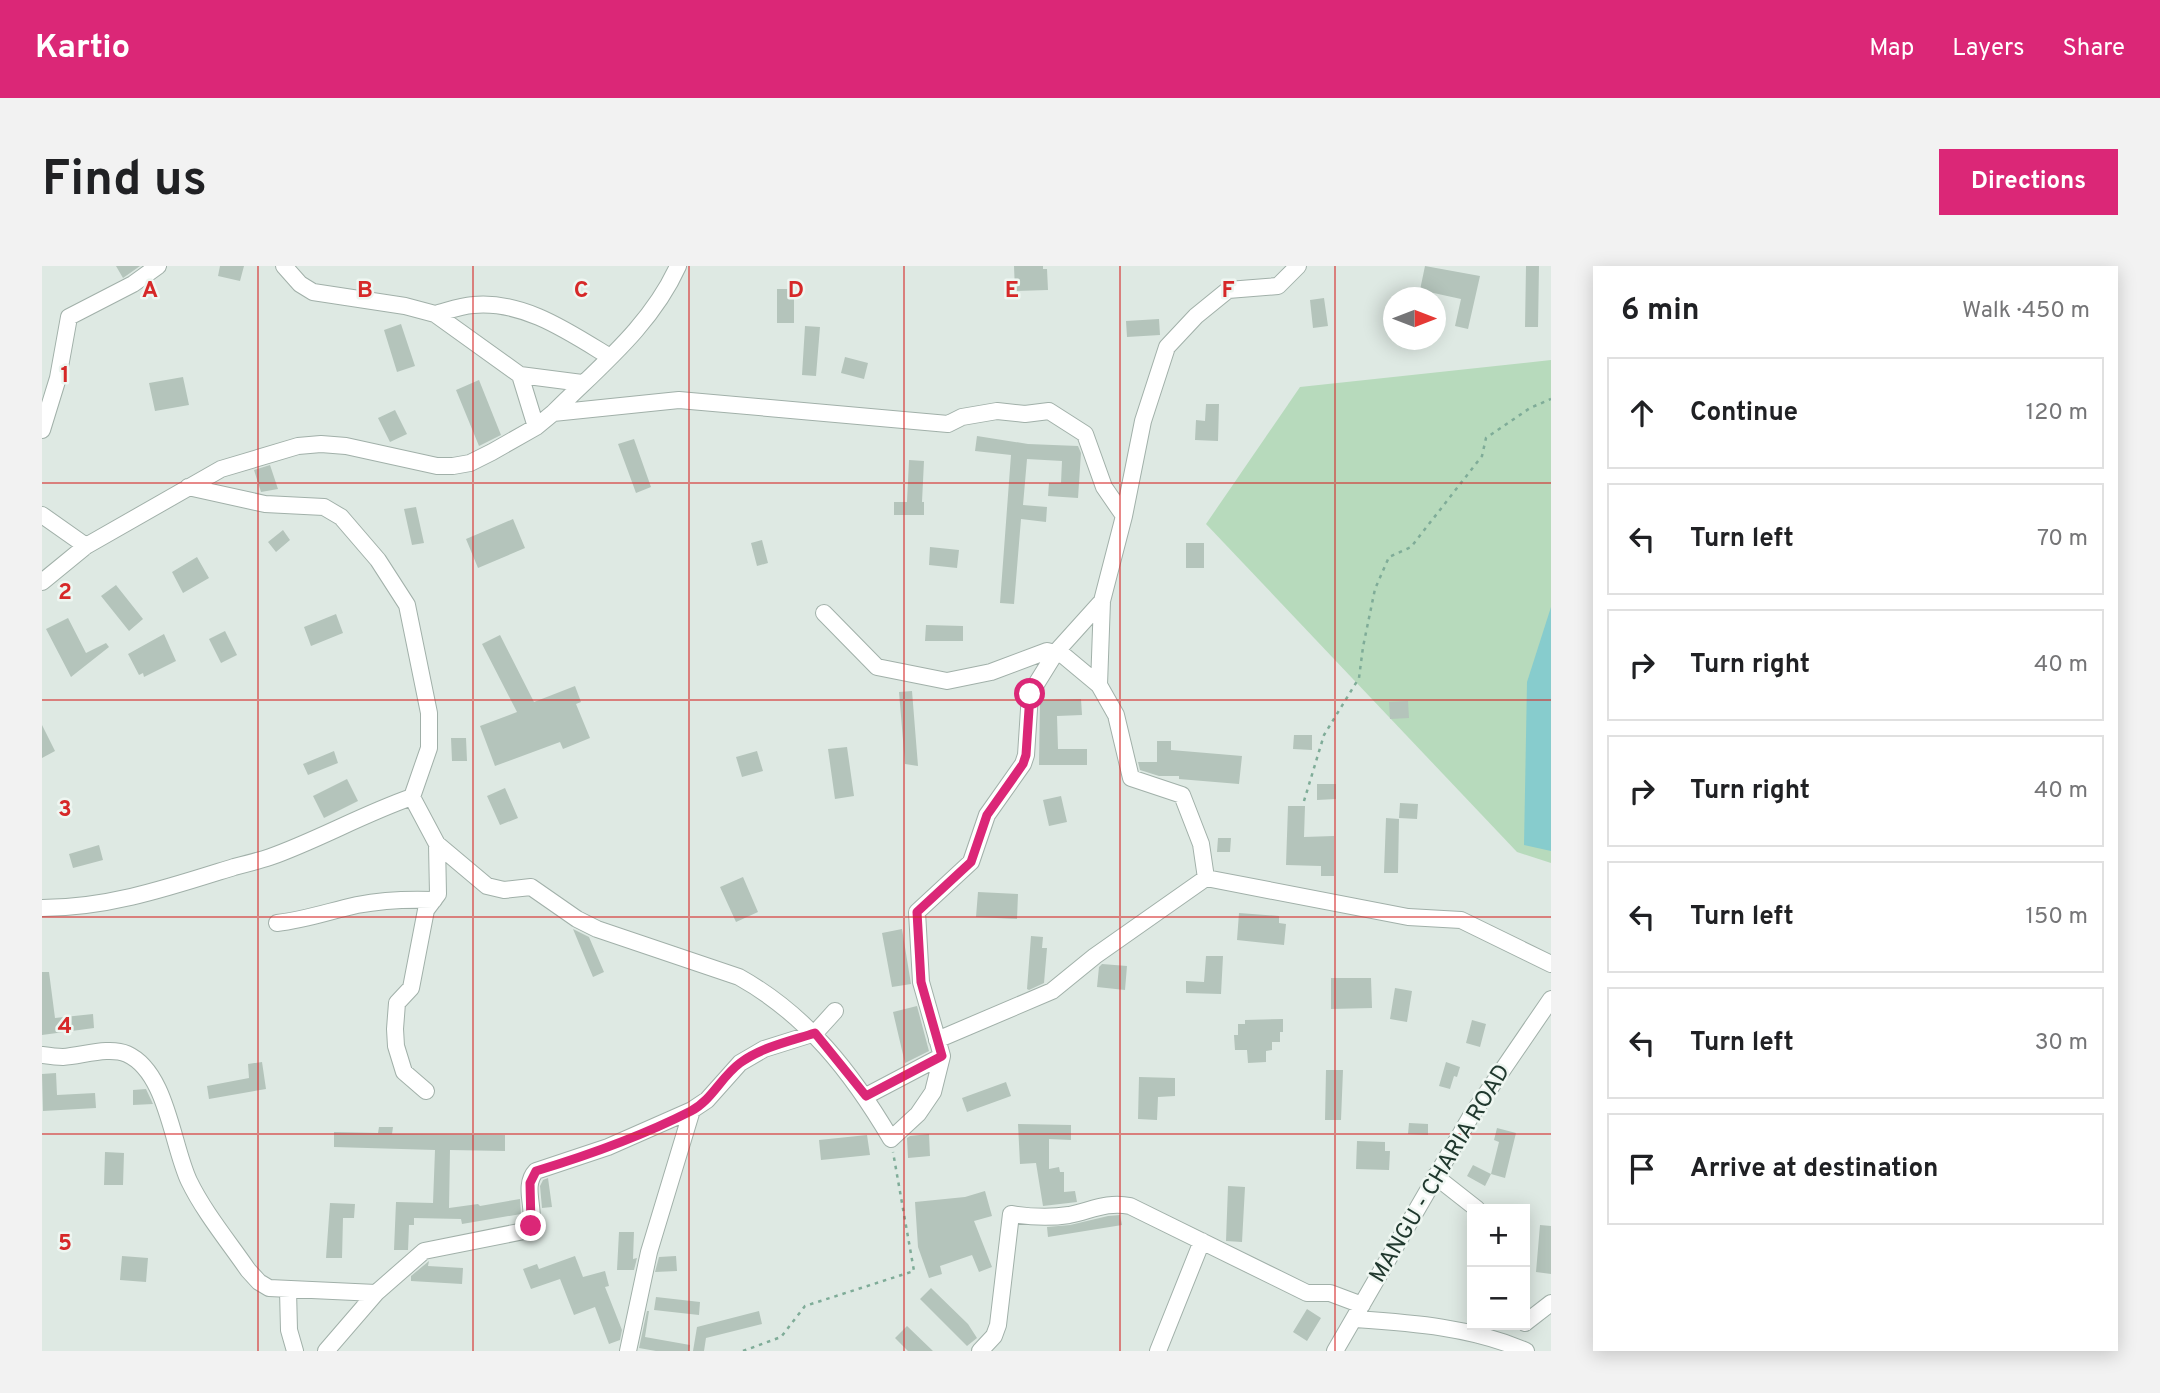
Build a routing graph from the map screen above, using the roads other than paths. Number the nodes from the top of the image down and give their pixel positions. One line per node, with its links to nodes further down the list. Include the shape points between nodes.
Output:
1 (158, 266): 11 (street, via 133,285 69,317)
2 (284, 266): 5 (street, via 313,292)
3 (678, 266): 6 (street, via 652,313)
4 (1298, 266): 14 (street, via 1278,286 1228,290 1167,347 1143,421)
5 (435, 314): 6 (street, via 471,305 530,313); 7 (street)
6 (610, 357): 8 (street)
7 (520, 375): 8 (street); 10 (street)
8 (583, 383): 9 (street)
9 (554, 413): 10 (street); 14 (street, via 680,400 948,424 998,411 1049,411 1085,434 1104,487)
10 (536, 427): 12 (street, via 470,463 453,466 321,444 298,446 221,469)
11 (42, 430)
12 (188, 487): 15 (street); 21 (street, via 265,504 324,507 341,517 378,560 407,605 429,713 429,748)
13 (42, 515): 15 (street)
14 (1124, 516): 17 (street)
15 (86, 546): 16 (street)
16 (42, 582)
17 (1102, 601): 19 (street); 20 (street)
18 (824, 613): 19 (street, via 877,667 947,681)
19 (1056, 652): 20 (street); 31 (street, via 1030,694 1023,764 987,815 971,862 917,912 921,982)
20 (1099, 685): 23 (street, via 1116,715 1131,778 1182,795 1201,844)
21 (412, 797): 22 (street); 25 (street, via 271,857 196,881 86,906)
22 (437, 844): 24 (street, via 438,894); 30 (street, via 487,886 504,890 531,887 597,929 739,977)
23 (1206, 878): 27 (street, via 1408,917 1461,920); 31 (street, via 1052,991)
24 (433, 900): 26 (street, via 368,904); 33 (street, via 426,910 411,988 397,1003 395,1030 404,1072)
25 (42, 908)
26 (277, 923)
27 (1551, 964)
28 (1551, 999): 36 (street, MANGU - CHARIA ROAD)
29 (835, 1011): 30 (street)
30 (815, 1033): 34 (street); 35 (street, via 764,1049 740,1063)
31 (939, 1048): 34 (street); 34 (street, via 933,1092 891,1139)
32 (42, 1055): 39 (street, via 116,1051 138,1060 162,1099 197,1194 259,1282)
33 (426, 1091)
34 (866, 1096)
35 (692, 1110): 40 (street, via 608,1147 536,1171 530,1183 529,1230 430,1248); 47 (street, via 649,1252)
36 (1435, 1176): 37 (street); 42 (street, MANGU - CHARIA ROAD)
37 (1471, 1204)
38 (1202, 1241): 42 (street, via 1307,1293 1329,1293); 48 (street, via 1119,1203 1067,1216 1011,1214 998,1325); 49 (street)
39 (288, 1290): 40 (street); 45 (street, via 289,1330)
40 (376, 1293): 46 (street)
41 (1551, 1303): 43 (street)
42 (1358, 1312): 44 (street); 50 (street, MANGU - CHARIA ROAD)
43 (1530, 1319)
44 (1493, 1334): 51 (street)
45 (295, 1351)
46 (326, 1351)
47 (628, 1351)
48 (980, 1351)
49 (1158, 1351)
50 (1335, 1351)
51 (1526, 1351)

